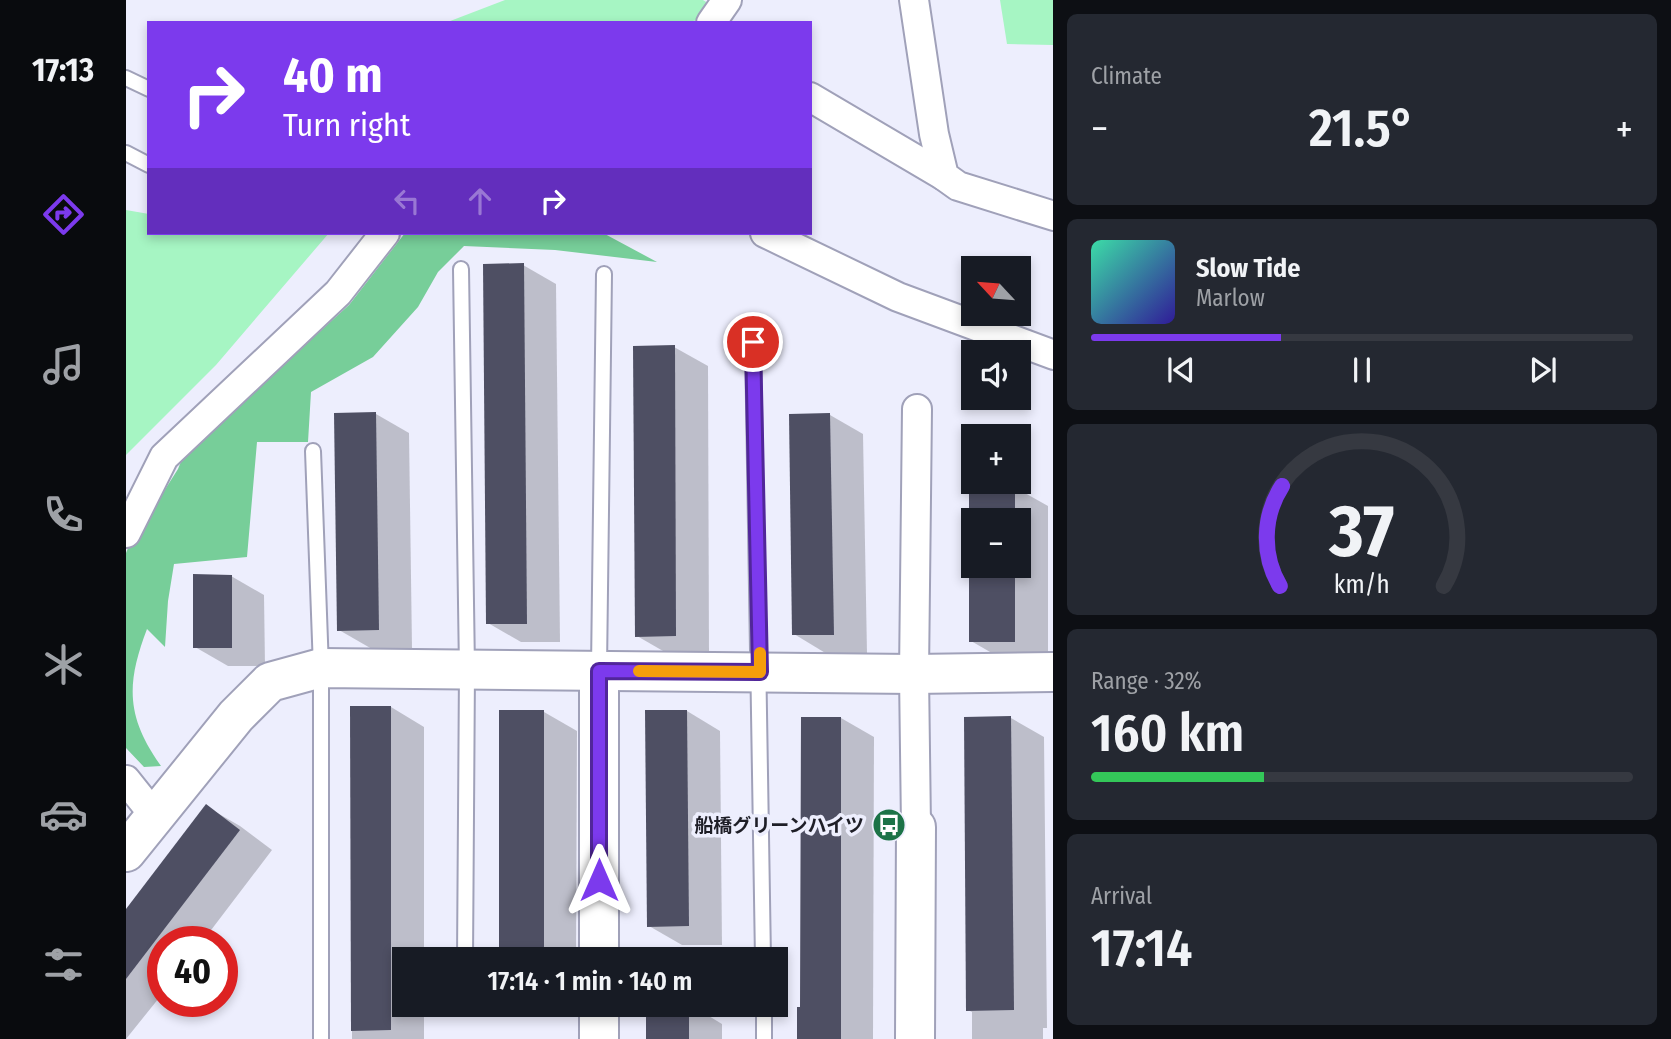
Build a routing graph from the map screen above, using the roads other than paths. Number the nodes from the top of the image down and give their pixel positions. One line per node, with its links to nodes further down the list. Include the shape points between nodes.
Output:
1 (727, 0): 3 (street)
2 (914, 0): 9 (street)
3 (711, 21)
4 (126, 78): 5 (lane)
5 (147, 88)
6 (812, 98): 9 (street)
7 (126, 153): 8 (lane)
8 (147, 164)
9 (944, 176): 10 (street, via 958,186)
10 (1053, 216)
11 (383, 235): 19 (street, via 338,293 164,457)
12 (769, 235): 16 (street, via 898,297)
13 (461, 269): 21 (lane)
14 (604, 274): 22 (lane)
15 (753, 342): 23 (lane)
16 (1053, 355)
17 (917, 409): 25 (street)
18 (313, 451): 20 (lane)
19 (126, 533)
20 (321, 668): 21 (street); 27 (street, via 270,682); 35 (lane)
21 (467, 669): 22 (street); 30 (lane)
22 (599, 671): 23 (street); 31 (street)
23 (760, 672): 25 (street); 32 (lane)
24 (1053, 672): 25 (street)
25 (914, 674): 28 (street)
26 (126, 780): 27 (street)
27 (154, 815): 29 (street)
28 (916, 827): 38 (street)
29 (126, 852)
30 (465, 947)
31 (599, 947)
32 (763, 947)
33 (599, 1017): 36 (street)
34 (764, 1017): 37 (lane)
35 (321, 1039)
36 (599, 1039)
37 (764, 1039)
38 (915, 1039)

